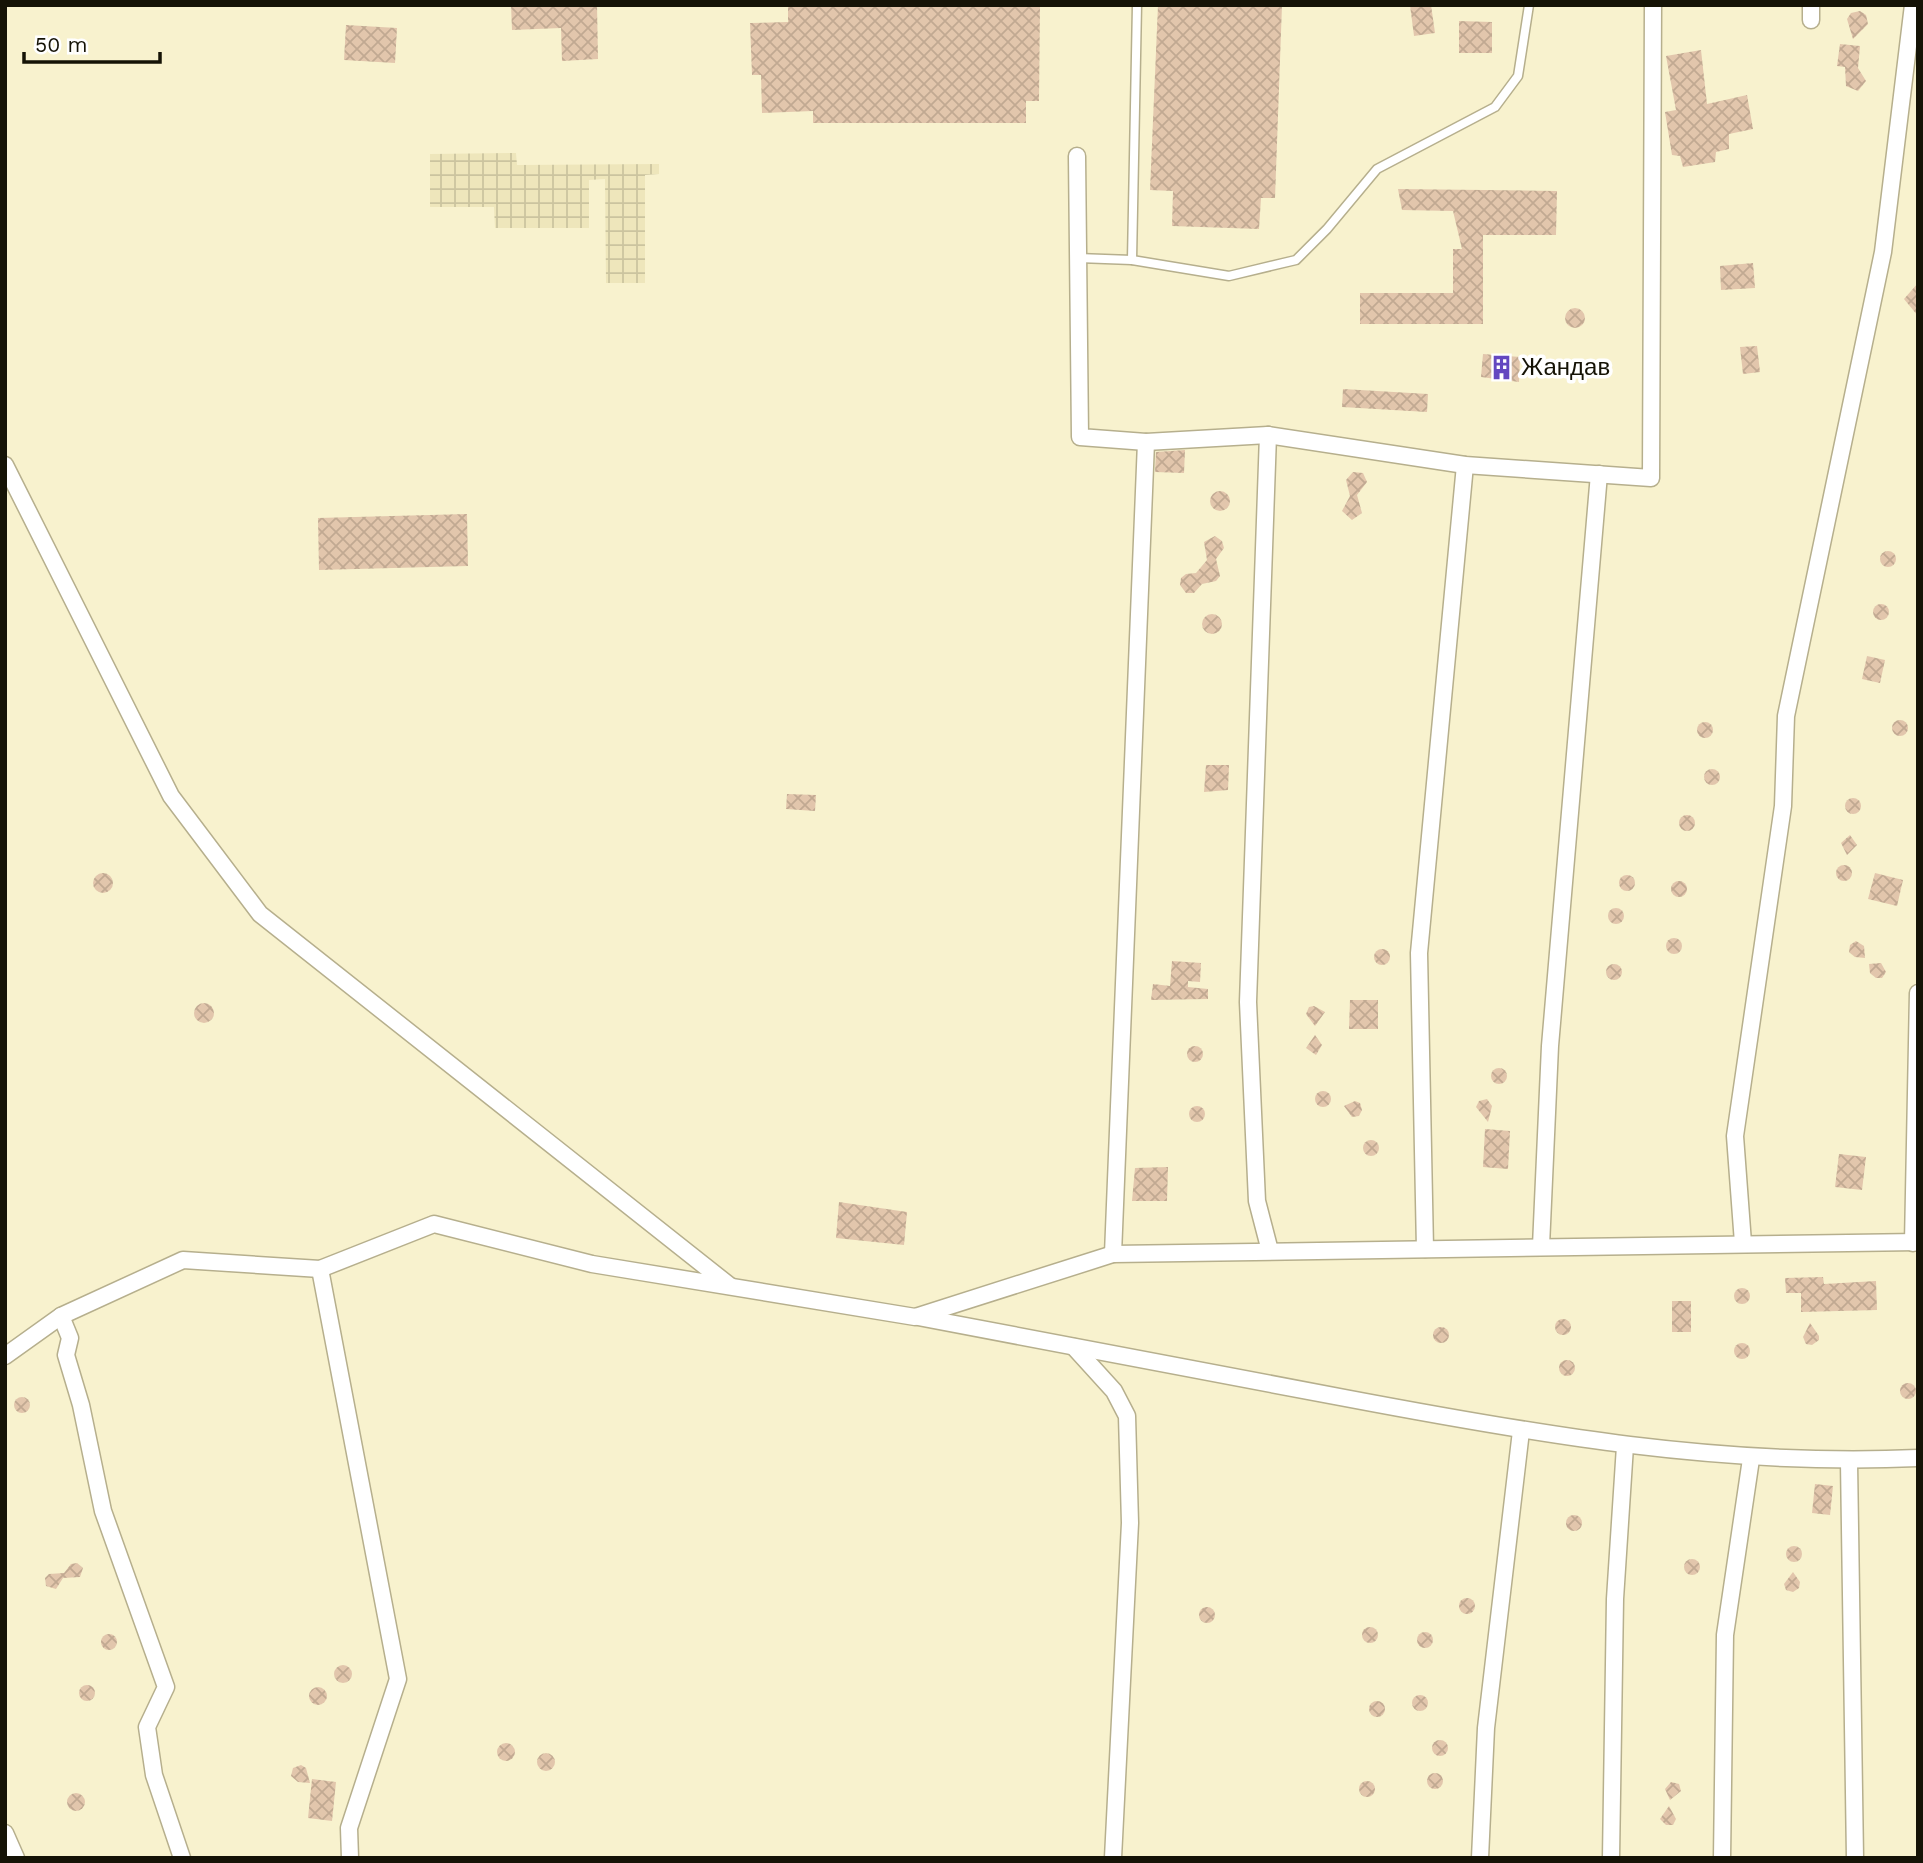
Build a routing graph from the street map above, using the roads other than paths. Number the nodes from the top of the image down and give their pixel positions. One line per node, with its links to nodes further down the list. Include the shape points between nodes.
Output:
1 (1138, 5): 7 (lane)
2 (1529, 5): 7 (lane, via 1518,76 1495,107 1377,169 1296,260 1229,276)
3 (1653, 5): 12 (street, via 1651,478)
4 (1913, 5): 14 (street, via 1883,251 1786,716 1783,806 1735,1136)
5 (1077, 156): 6 (street)
6 (1078, 258): 7 (lane); 9 (street, via 1080,437)
7 (1132, 260)
8 (1268, 435): 9 (street); 11 (street); 18 (street, via 1248,1002 1257,1201)
9 (1146, 442): 19 (street)
10 (5, 465): 21 (street, via 171,796 260,914)
11 (1465, 465): 12 (street); 17 (street, via 1419,953)
12 (1599, 474): 16 (street, via 1550,1046)
13 (1918, 993): 15 (street)
14 (1743, 1243): 15 (street); 16 (street)
15 (1915, 1243)
16 (1542, 1246): 17 (street)
17 (1425, 1248): 18 (street)
18 (1270, 1251): 19 (street)
19 (1113, 1254): 23 (street)
20 (320, 1269): 21 (street, via 433,1224 592,1264); 22 (street, via 183,1260); 34 (street, via 398,1679 349,1829)
21 (731, 1287): 23 (street)
22 (61, 1316): 25 (street); 33 (street, via 70,1338 66,1355 103,1511 166,1687 147,1727 154,1775)
23 (915, 1317): 24 (street)
24 (1074, 1347): 26 (street); 35 (street, via 1114,1391 1127,1416 1130,1523)
25 (5, 1356)
26 (1521, 1431): 27 (street); 36 (street, via 1486,1728)
27 (1625, 1446): 29 (street); 37 (street, via 1615,1599)
28 (1918, 1458): 30 (street)
29 (1751, 1459): 30 (street); 38 (street, via 1725,1635)
30 (1849, 1462): 39 (street)
31 (5, 1833): 32 (street)
32 (16, 1858)
33 (183, 1858)
34 (350, 1858)
35 (1113, 1858)
36 (1480, 1858)
37 (1611, 1858)
38 (1722, 1858)
39 (1855, 1858)

